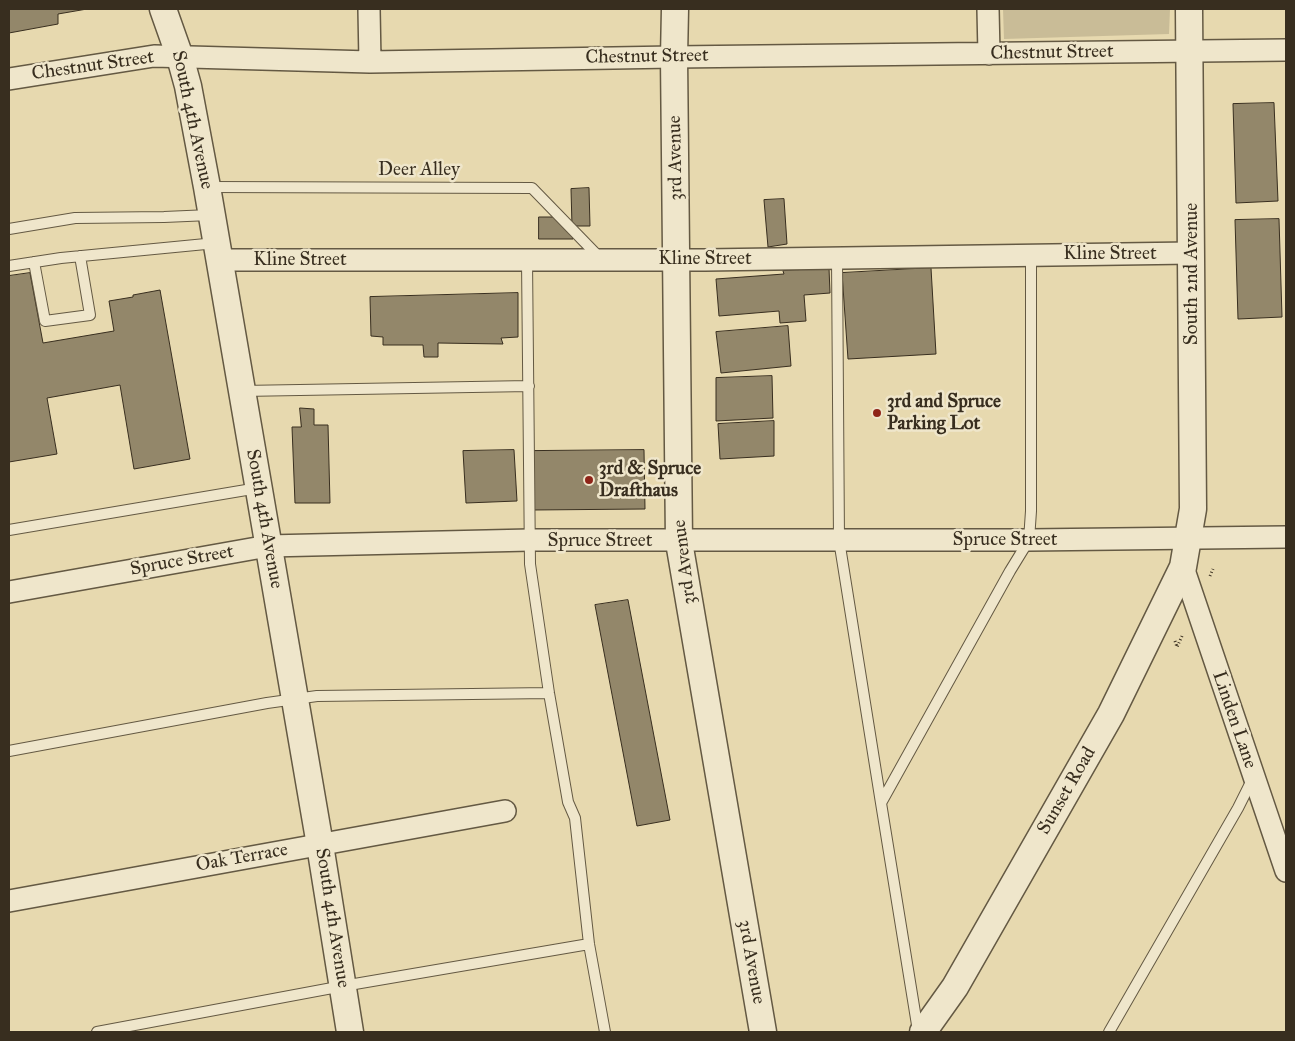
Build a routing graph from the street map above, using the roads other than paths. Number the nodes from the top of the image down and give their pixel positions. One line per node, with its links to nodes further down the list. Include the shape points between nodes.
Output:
1 (163, 9): 9 (street, South 4th Avenue)
2 (369, 9): 11 (street)
3 (675, 9): 10 (street, 3rd Avenue)
4 (988, 9): 8 (street)
5 (1190, 9): 7 (street, South 2nd Avenue)
6 (1286, 50): 7 (street, Chestnut Street)
7 (1191, 51): 8 (street, Chestnut Street); 17 (street, South 2nd Avenue)
8 (988, 54): 10 (street, Chestnut Street)
9 (180, 57): 11 (street, Chestnut Street); 12 (street, Chestnut Street, via 154,56); 13 (street, South 4th Avenue)
10 (674, 57): 11 (street, Chestnut Street); 21 (street, 3rd Avenue)
11 (370, 62)
12 (9, 79)
13 (207, 187): 14 (street, South 4th Avenue); 23 (lane, Deer Alley, via 532,188)
14 (211, 215): 15 (lane, via 75,218); 16 (street, South 4th Avenue)
15 (9, 230)
16 (218, 252): 19 (lane); 22 (street, Kline Street); 27 (street, South 4th Avenue)
17 (1192, 253): 18 (street, Kline Street); 31 (street, South 2nd Avenue, via 1194,509)
18 (1031, 254): 20 (street, Kline Street); 34 (lane)
19 (80, 256): 24 (lane); 24 (lane, via 90,314 45,322)
20 (837, 258): 21 (street, Kline Street); 33 (lane)
21 (677, 259): 23 (street, Kline Street); 35 (street, 3rd Avenue)
22 (527, 260): 23 (street, Kline Street); 26 (lane)
23 (601, 260)
24 (34, 262): 25 (lane)
25 (9, 266)
26 (529, 386): 27 (lane); 32 (lane)
27 (242, 391): 28 (street, South 4th Avenue)
28 (258, 488): 29 (lane); 36 (street, South 4th Avenue)
29 (9, 530)
30 (1286, 537): 31 (street, Spruce Street)
31 (1189, 539): 34 (street, Spruce Street); 37 (street, Sunset Road)
32 (530, 540): 35 (street, Spruce Street); 36 (street, Spruce Street); 39 (lane, via 530,564)
33 (839, 540): 34 (street, Spruce Street); 35 (street, Spruce Street); 43 (lane)
34 (1029, 540): 43 (lane)
35 (679, 542): 53 (street, 3rd Avenue)
36 (268, 546): 38 (street, Spruce Street); 40 (street, South 4th Avenue)
37 (1183, 568): 42 (street, Linden Lane); 55 (street, Sunset Road, via 1111,714 955,987)
38 (9, 592)
39 (549, 693): 40 (lane); 48 (lane, via 568,802 575,818)
40 (294, 699): 41 (lane); 45 (street, South 4th Avenue)
41 (9, 751)
42 (1253, 777): 46 (street, Linden Lane); 56 (lane)
43 (881, 803): 54 (lane)
44 (505, 811): 45 (street, Oak Terrace)
45 (320, 845): 47 (street, Oak Terrace); 49 (street, South 4th Avenue)
46 (1286, 871)
47 (9, 900)
48 (589, 944): 49 (lane); 52 (lane)
49 (343, 986): 50 (lane); 51 (street, South 4th Avenue)
50 (97, 1032)
51 (350, 1032)
52 (605, 1032)
53 (762, 1032)
54 (918, 1032)
55 (923, 1032)
56 (1109, 1032)

